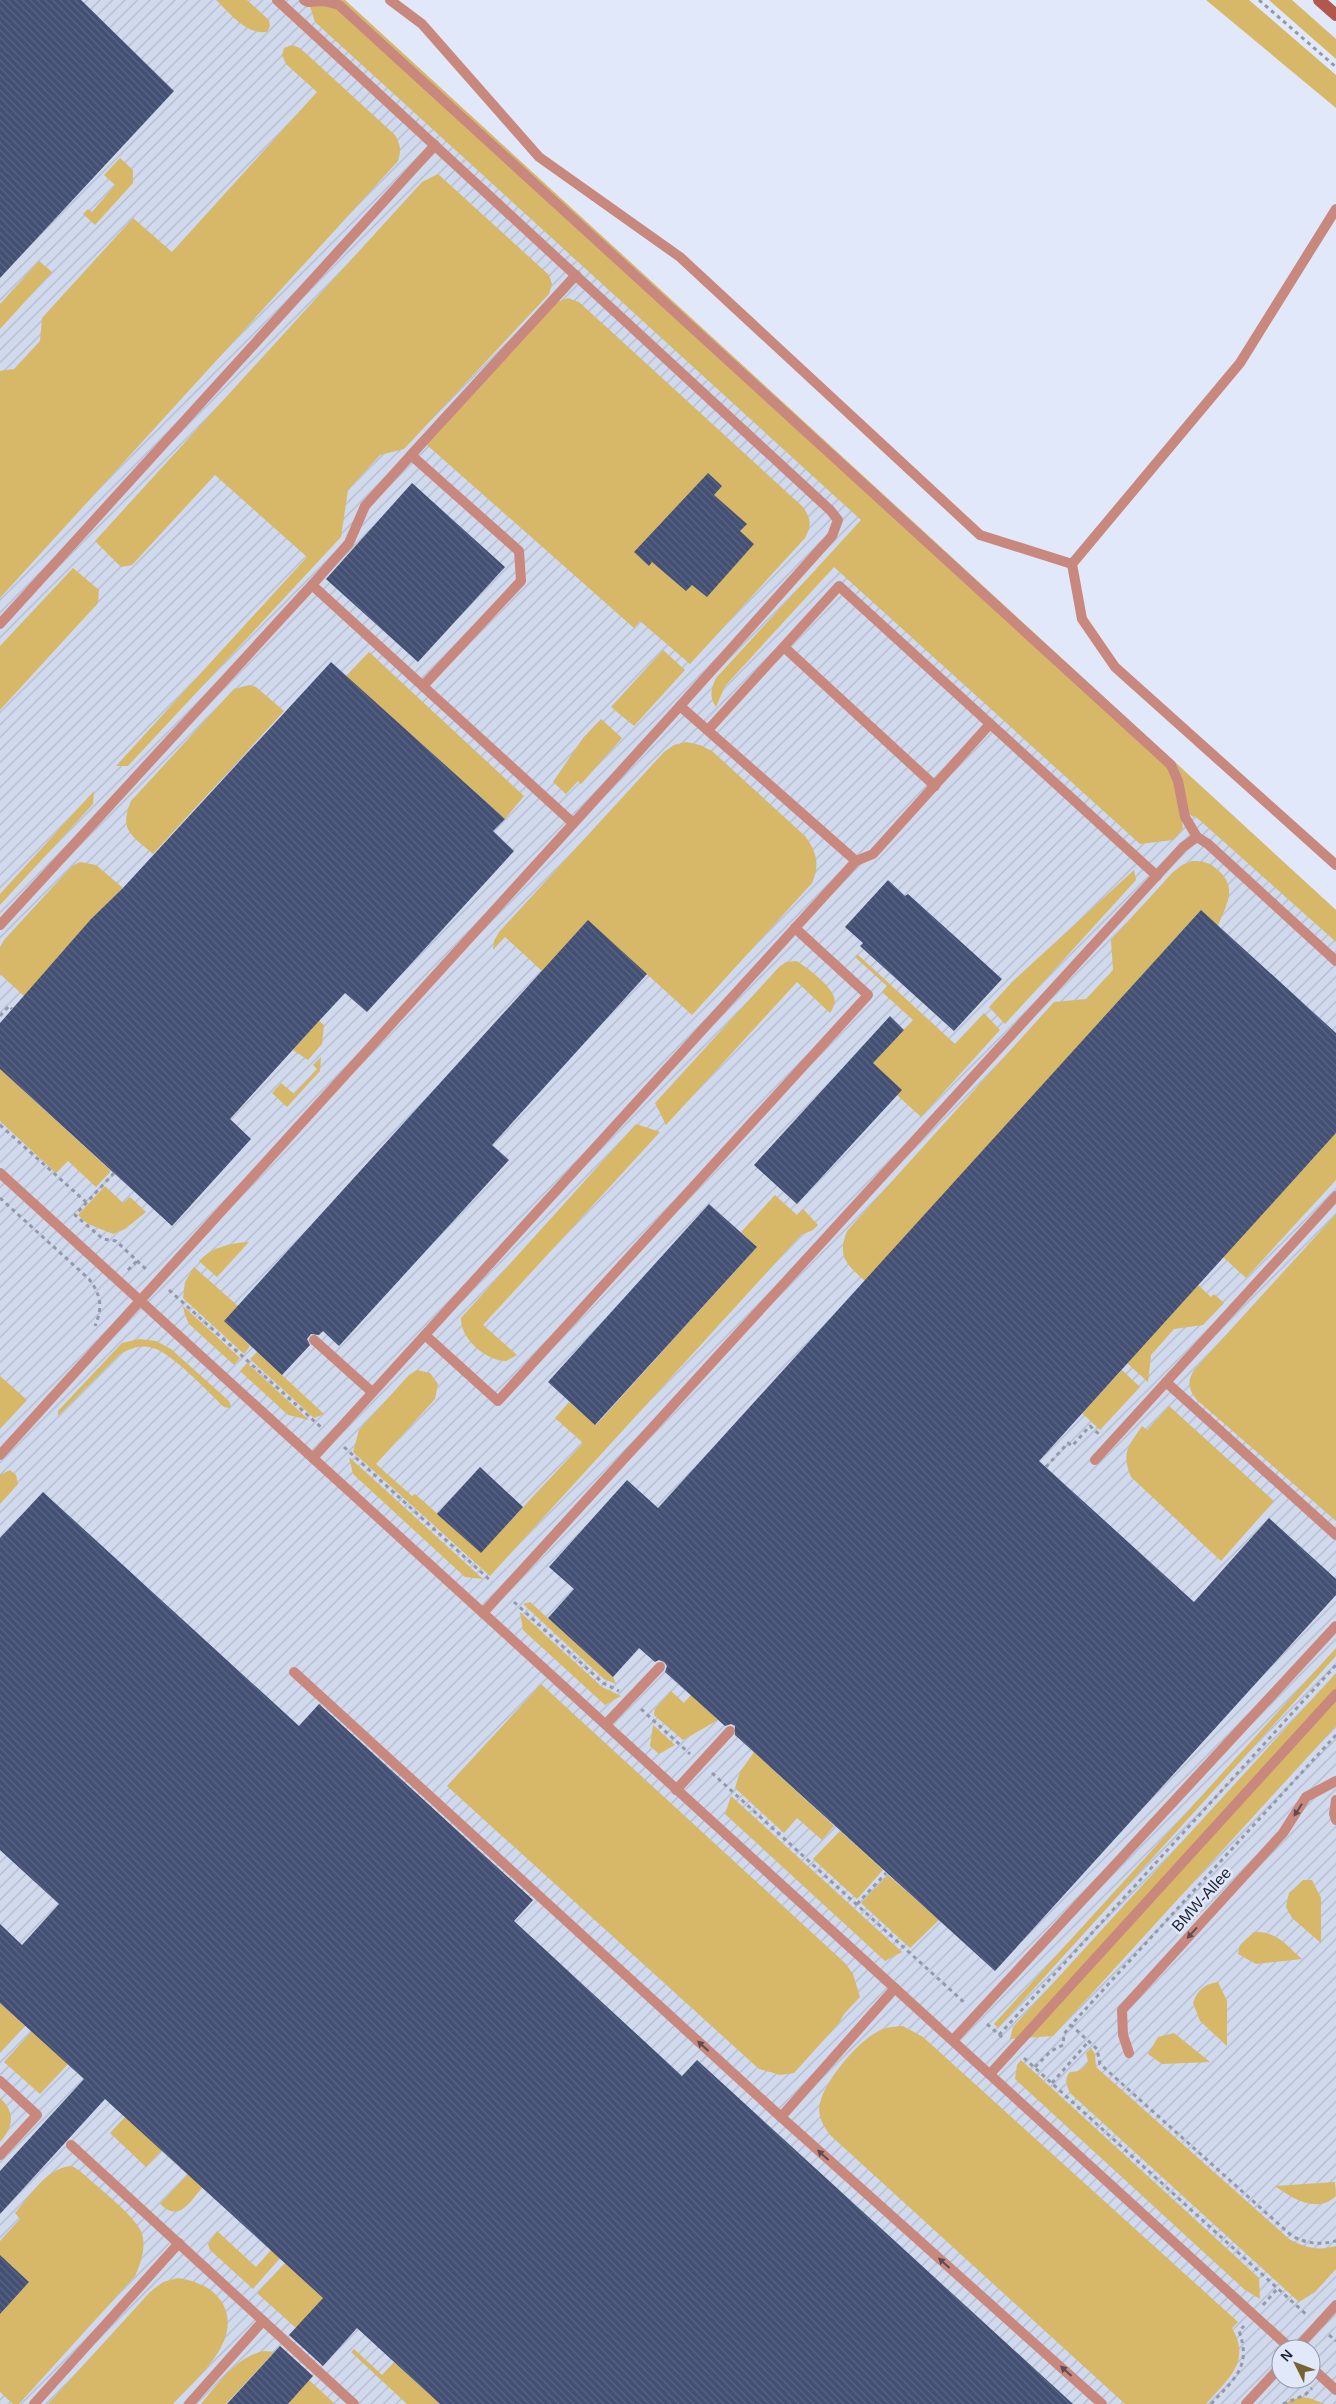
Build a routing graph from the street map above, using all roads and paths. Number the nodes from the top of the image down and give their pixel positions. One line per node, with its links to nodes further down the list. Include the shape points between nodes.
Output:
1 (277, 0): 8 (lane)
2 (304, 0): 22 (lane, via 339,5 1171,764 1185,817)
3 (390, 0): 12 (lane, via 422,24 539,157 680,257 980,536)
4 (1260, 0): 7 (path)
5 (1319, 0): 6 (main road)
6 (1336, 15)
7 (1336, 67)
8 (435, 145): 10 (lane); 14 (lane)
9 (1336, 209): 12 (lane, via 1240,363)
10 (576, 275): 11 (lane); 17 (lane, via 838,520 832,536)
11 (411, 455): 13 (lane, via 365,506 349,543); 16 (lane, via 519,551 521,581)
12 (1072, 564): 24 (lane, via 1082,618 1115,667)
13 (312, 584): 16 (lane); 26 (lane)
14 (0, 624)
15 (784, 647): 18 (lane, via 839,586); 19 (lane); 20 (lane)
16 (423, 686): 21 (lane)
17 (680, 706): 19 (lane); 21 (lane)
18 (990, 724): 20 (lane); 25 (lane)
19 (708, 730): 23 (lane)
20 (935, 786): 23 (lane, via 873,854)
21 (573, 824): 36 (lane)
22 (1197, 837): 25 (lane, via 1183,847); 28 (lane)
23 (856, 861): 27 (lane)
24 (1336, 866)
25 (1157, 876): 48 (lane)
26 (0, 925)
27 (795, 928): 38 (lane); 38 (lane, via 868,995 498,1401)
28 (1336, 961)
29 (12, 1009): 30 (path, via 9,1006)
30 (0, 1016)
31 (0, 1125): 35 (path)
32 (0, 1172): 36 (lane)
33 (1336, 1196): 40 (lane)
34 (0, 1198): 37 (path, via 89,1279 98,1291 101,1306)
35 (86, 1202)
36 (141, 1301): 43 (lane); 44 (lane)
37 (92, 1334)
38 (425, 1335): 41 (lane)
39 (314, 1340): 41 (lane)
40 (1166, 1382): 45 (lane); 47 (lane)
41 (372, 1392): 44 (lane)
42 (1106, 1429): 46 (path, via 1100,1435 1090,1426 1072,1446 1068,1443)
43 (0, 1455)
44 (313, 1458): 48 (lane)
45 (1095, 1460)
46 (1046, 1467)
47 (1336, 1535)
48 (483, 1612): 54 (lane)
49 (1336, 1626): 66 (lane)
50 (1336, 1665): 65 (path)
51 (660, 1667): 54 (lane)
52 (294, 1672): 73 (lane, one-way to 52)
53 (1336, 1694): 70 (lane)
54 (606, 1724): 58 (lane)
55 (730, 1731): 58 (lane)
56 (1336, 1734): 64 (path)
57 (1336, 1781): 68 (lane, BMW-Allee, one-way to 68, via 1306,1797 1283,1833 1122,2010 1123,2035)
58 (676, 1790): 63 (lane)
59 (1336, 1800): 60 (lane)
60 (1336, 1820)
61 (886, 1873): 62 (path)
62 (857, 1904)
63 (895, 1988): 66 (lane); 73 (lane)
64 (1071, 2025): 67 (path); 69 (path, via 1064,2034 1063,2045 1050,2051)
65 (999, 2034)
66 (953, 2040): 70 (lane)
67 (1089, 2041): 72 (path); 76 (path, via 1097,2049 1100,2064 1292,2236 1306,2243)
68 (1130, 2053)
69 (1034, 2068)
70 (990, 2074): 80 (lane)
71 (0, 2081): 75 (lane, via 37,2114)
72 (1052, 2082)
73 (781, 2117): 90 (lane, one-way to 73)
74 (71, 2146): 77 (lane)
75 (0, 2155)
76 (1336, 2241)
77 (179, 2243): 81 (lane); 87 (lane)
78 (1277, 2289): 80 (path)
79 (1336, 2305): 83 (lane)
80 (1254, 2315): 82 (lane); 91 (path, via 1239,2331 1244,2355 1242,2366)
81 (263, 2321): 88 (lane); 89 (lane)
82 (1281, 2339)
83 (1305, 2339)
84 (1321, 2376): 86 (lane)
85 (1271, 2377): 92 (lane)
86 (1336, 2390)
87 (34, 2404)
88 (189, 2404)
89 (354, 2404)
90 (1102, 2404)
91 (1211, 2404)
92 (1246, 2404)

